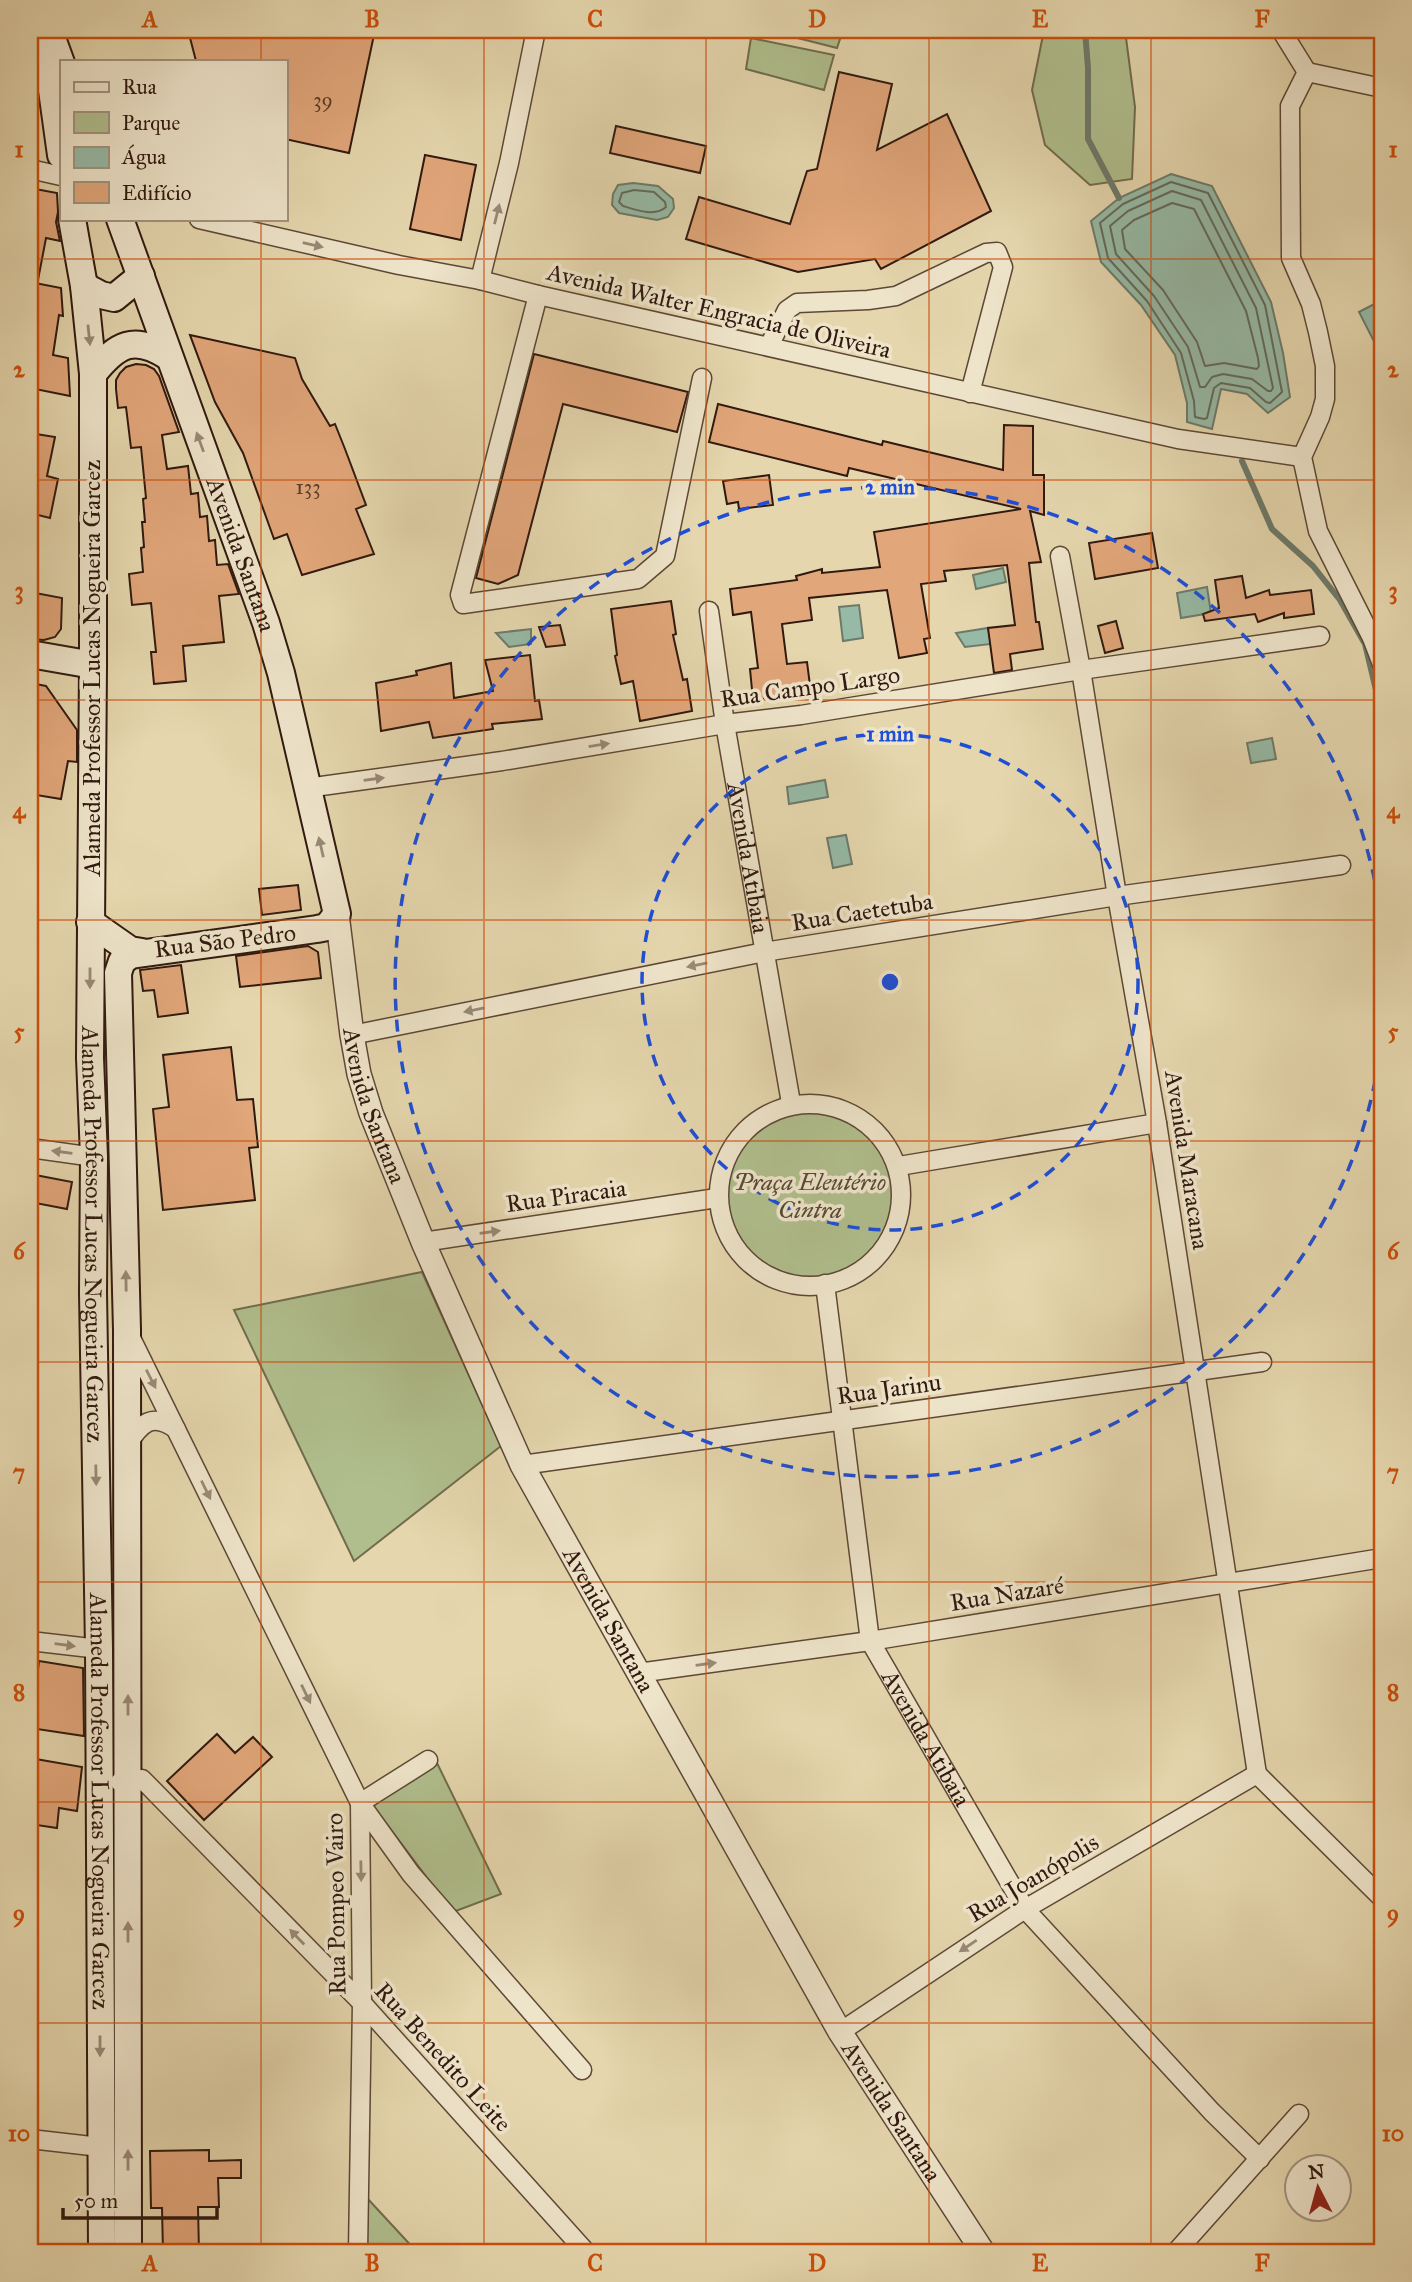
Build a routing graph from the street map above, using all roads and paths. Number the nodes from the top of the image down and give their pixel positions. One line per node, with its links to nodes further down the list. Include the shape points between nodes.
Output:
1 (49, 30): 5 (main road)
2 (536, 30): 15 (street, one-way to 2)
3 (1281, 30): 6 (street)
4 (30, 33): 8 (main road, via 52,90)
5 (60, 60)
6 (1307, 72): 7 (street); 23 (street, via 1290,106 1292,258 1318,332 1325,399)
7 (1382, 88)
8 (60, 148)
9 (30, 169): 10 (street)
10 (60, 176)
11 (72, 220): 16 (main road, Alameda Professor Lucas Nogueira Garcez)
12 (120, 220): 14 (main road, Avenida Santana)
13 (203, 220): 15 (street, Avenida Walter Engracia de Oliveira, one-way to 15)
14 (141, 276): 16 (main road, via 114,298); 19 (main road, Avenida Santana)
15 (480, 280): 17 (street, Avenida Walter Engracia de Oliveira)
16 (84, 286): 20 (main road, Alameda Professor Lucas Nogueira Garcez, one-way to 20)
17 (538, 295): 18 (street, Avenida Walter Engracia de Oliveira); 21 (street, via 460,595 463,604 638,579 665,556)
18 (769, 346): 22 (street, Avenida Walter Engracia de Oliveira); 22 (street, via 787,310 797,303 896,296 997,252 1003,267)
19 (169, 357): 20 (main road, via 142,344 131,345 116,349); 32 (main road, Avenida Santana, one-way to 19, via 266,623)
20 (93, 374): 29 (main road, Alameda Professor Lucas Nogueira Garcez)
21 (702, 378)
22 (970, 393): 23 (street, Avenida Walter Engracia de Oliveira, via 1178,439)
23 (1301, 457): 28 (street, via 1318,531)
24 (1060, 556): 30 (street, Avenida Maracana)
25 (709, 611): 31 (street, Avenida Atibaia)
26 (1320, 636): 30 (street, Rua Campo Largo)
27 (30, 653): 29 (main road)
28 (1382, 664)
29 (93, 665): 36 (main road, Alameda Professor Lucas Nogueira Garcez)
30 (1081, 670): 31 (street, Rua Campo Largo); 34 (street, Avenida Maracana)
31 (725, 724): 32 (street, Rua Campo Largo, one-way to 31); 38 (street, Avenida Atibaia)
32 (307, 788): 35 (main road, Avenida Santana, one-way to 32)
33 (1341, 865): 34 (street, Rua Caetetuba)
34 (1117, 896): 38 (street, Rua Caetetuba); 42 (street, Avenida Maracana)
35 (327, 921): 37 (main road, Rua São Pedro); 40 (street, Avenida Santana, via 327,930 340,943)
36 (90, 922): 37 (main road, via 130,950); 44 (main road, Alameda Professor Lucas Nogueira Garcez, one-way to 44)
37 (142, 952): 39 (main road, Rua São Pedro, via 122,961)
38 (764, 952): 40 (street, Rua Caetetuba, one-way to 40); 41 (street, Avenida Atibaia)
39 (118, 973): 50 (main road, Alameda Professor Lucas Nogueira Garcez, one-way to 39)
40 (352, 1035): 47 (street, Avenida Santana, via 371,1113)
41 (791, 1103): 45 (street, via 825,1105 852,1114 875,1131); 46 (street, via 746,1131 729,1154)
42 (1157, 1123): 45 (street); 52 (street, Avenida Maracana)
43 (30, 1148): 44 (street, one-way to 43)
44 (94, 1157): 49 (main road, Alameda Professor Lucas Nogueira Garcez)
45 (899, 1166): 48 (street, via 901,1209 892,1236 875,1259 852,1276)
46 (717, 1198): 47 (street, Rua Piracaia, one-way to 46); 48 (street, via 729,1236 746,1259 769,1276 796,1285)
47 (423, 1242): 56 (street, Avenida Santana)
48 (825, 1284): 53 (street, Avenida Atibaia)
49 (93, 1293): 50 (main road); 61 (main road, Alameda Professor Lucas Nogueira Garcez, one-way to 61)
50 (127, 1330): 54 (street, Rua Pompeo Vairo, one-way to 54); 55 (main road, Alameda Professor Lucas Nogueira Garcez)
51 (1262, 1362): 52 (street, Rua Jarinu)
52 (1196, 1371): 53 (street, Rua Jarinu); 58 (street, Avenida Maracana)
53 (841, 1420): 56 (street, Rua Jarinu); 60 (street, Avenida Atibaia)
54 (176, 1429): 55 (street, via 164,1420 153,1420 142,1425); 67 (street, Rua Pompeo Vairo, one-way to 67)
55 (127, 1445): 65 (main road, Alameda Professor Lucas Nogueira Garcez, one-way to 55, via 129,1754)
56 (522, 1465): 62 (street, Avenida Santana)
57 (1382, 1558): 58 (street, Rua Nazaré)
58 (1228, 1583): 60 (street, Rua Nazaré); 64 (street, Avenida Maracana)
59 (30, 1641): 61 (street, one-way to 61)
60 (870, 1641): 62 (street, Rua Nazaré, one-way to 60); 69 (street, Avenida Atibaia)
61 (99, 1649): 66 (main road, Alameda Professor Lucas Nogueira Garcez)
62 (638, 1673): 71 (street, Avenida Santana)
63 (428, 1760): 67 (street)
64 (1257, 1774): 68 (street); 69 (street, Rua Joanópolis)
65 (135, 1780): 66 (street); 70 (street, Rua Benedito Leite, one-way to 65); 78 (main road, Alameda Professor Lucas Nogueira Garcez, one-way to 65)
66 (98, 1781): 75 (main road, Alameda Professor Lucas Nogueira Garcez, one-way to 75)
67 (360, 1803): 70 (street, Rua Pompeo Vairo, one-way to 70); 72 (street, via 411,1874)
68 (1382, 1898)
69 (1025, 1909): 71 (street, Rua Joanópolis, one-way to 71); 76 (street, Avenida Atibaia)
70 (362, 2003): 79 (street, Rua Pompeo Vairo); 80 (street, Rua Benedito Leite)
71 (840, 2032): 81 (street, Avenida Santana)
72 (582, 2070)
73 (1299, 2114): 76 (street)
74 (30, 2139): 75 (street)
75 (100, 2147): 77 (main road, Alameda Professor Lucas Nogueira Garcez)
76 (1260, 2159): 82 (street)
77 (102, 2252)
78 (128, 2252)
79 (358, 2252)
80 (586, 2252)
81 (983, 2252)
82 (1176, 2252)

